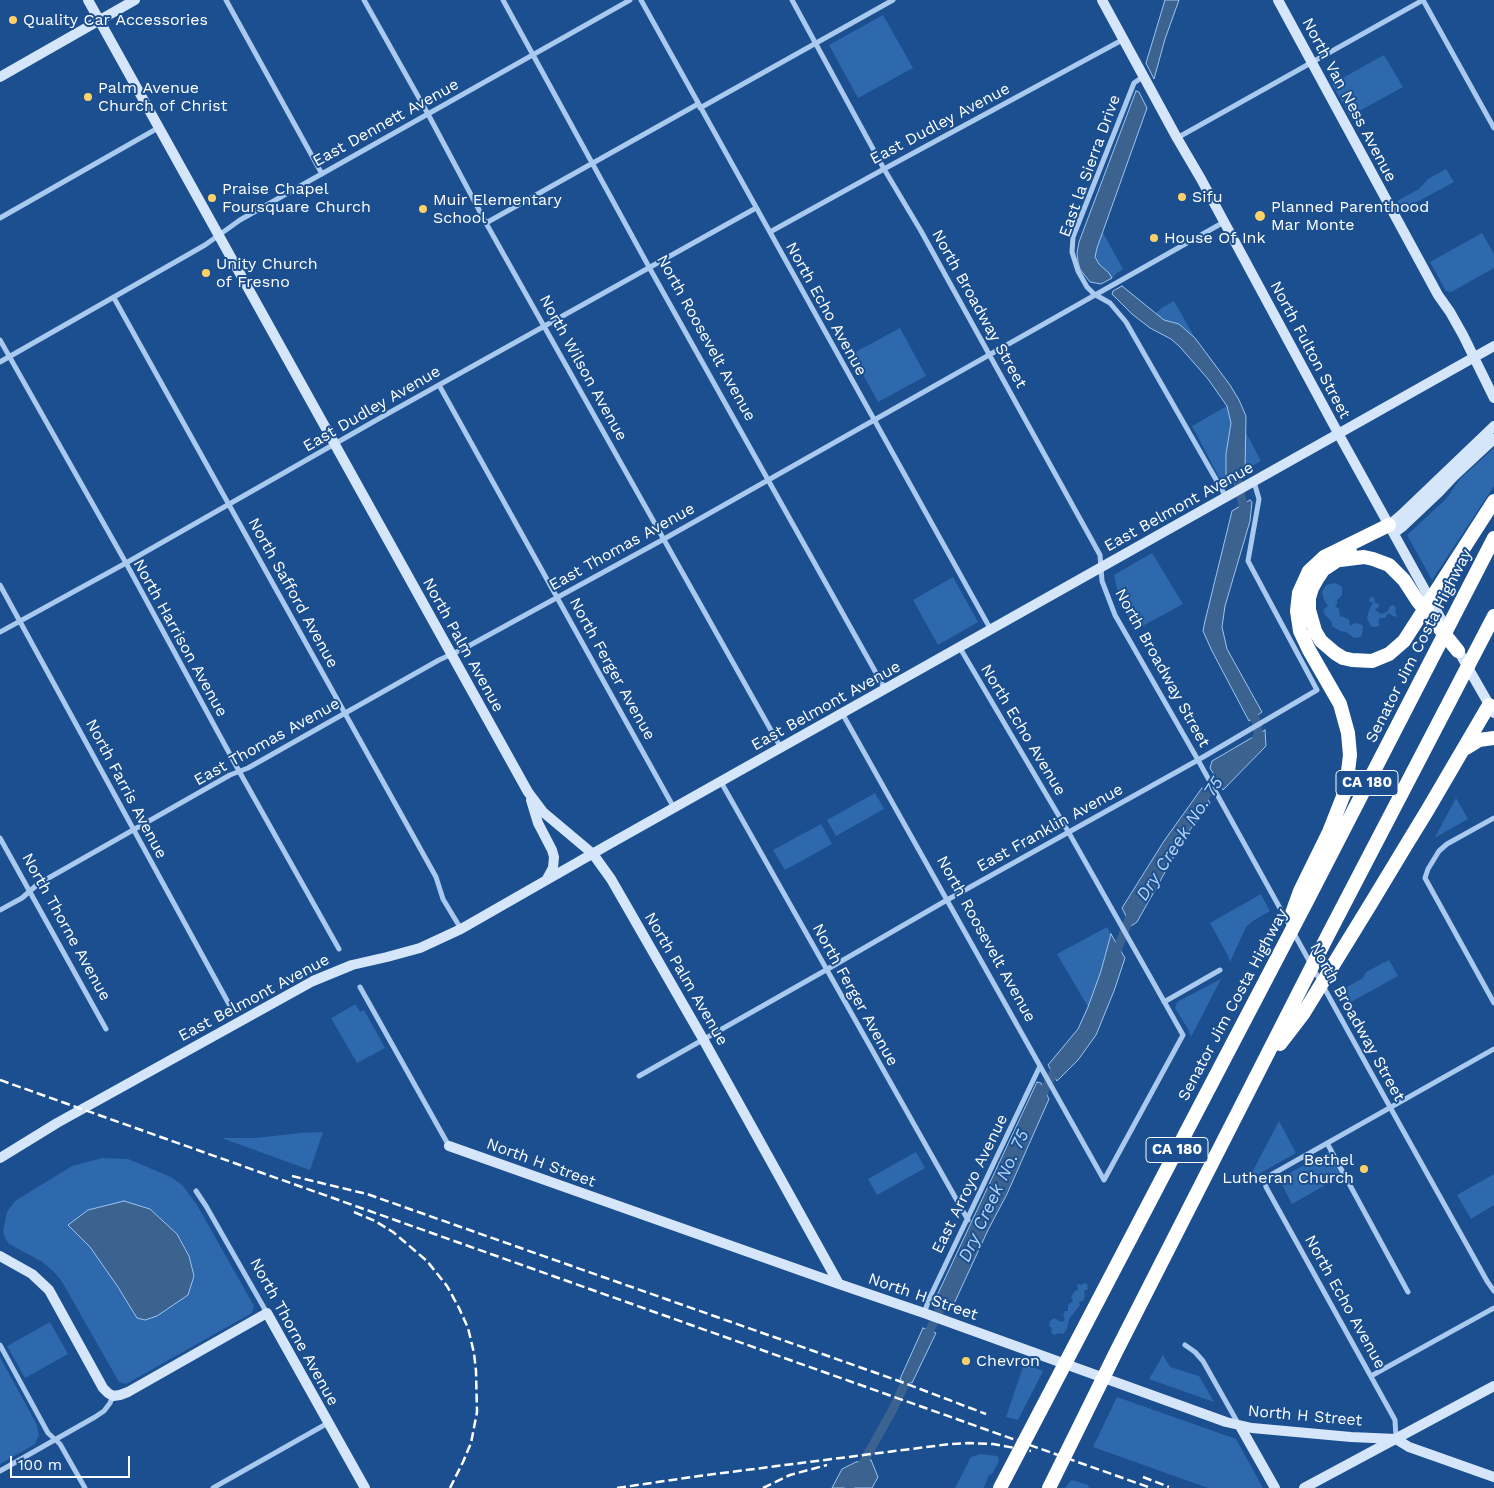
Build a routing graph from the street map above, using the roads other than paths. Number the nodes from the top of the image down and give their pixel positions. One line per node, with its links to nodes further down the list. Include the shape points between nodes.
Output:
1 (88, 0): 13 (main road, North Palm Avenue)
2 (135, 0): 13 (main road)
3 (226, 0): 27 (street)
4 (364, 0): 21 (street, North Wilson Avenue)
5 (503, 0): 16 (street, North Roosevelt Avenue)
6 (630, 0): 16 (street, East Dennett Avenue)
7 (641, 0): 20 (street, North Echo Avenue)
8 (792, 0): 15 (street, North Broadway Street)
9 (893, 0): 15 (street)
10 (1102, 0): 14 (main road, North Fulton Street)
11 (1278, 0): 17 (main road, North Van Ness Avenue)
12 (1423, 0): 17 (street); 23 (street)
13 (99, 20): 19 (main road); 22 (main road, North Palm Avenue)
14 (1124, 39): 18 (main road, North Fulton Street); 26 (street, East Dudley Avenue)
15 (816, 43): 20 (street); 26 (street, North Broadway Street)
16 (533, 54): 21 (street, East Dennett Avenue); 25 (street, North Roosevelt Avenue)
17 (1312, 62): 24 (street); 42 (main road, North Van Ness Avenue)
18 (1144, 76): 24 (main road, North Fulton Street); 35 (street, East la Sierra Drive, via 1134,83 1073,237 1072,252 1078,271)
19 (0, 77)
20 (699, 106): 25 (street); 28 (street, North Echo Avenue)
21 (428, 114): 27 (street, East Dennett Avenue); 31 (street, North Wilson Avenue)
22 (158, 128): 29 (street); 33 (main road, North Palm Avenue)
23 (1494, 128)
24 (1177, 138): 30 (main road, North Fulton Street)
25 (593, 163): 31 (street); 34 (street, North Roosevelt Avenue)
26 (884, 168): 32 (street, East Dudley Avenue); 40 (street, North Broadway Street)
27 (322, 174): 33 (street, East Dennett Avenue)
28 (756, 208): 32 (street, North Echo Avenue); 34 (street, East Dudley Avenue)
29 (0, 218)
30 (1224, 222): 35 (street, East Thomas Avenue); 48 (main road, North Fulton Street)
31 (486, 223): 37 (street, North Wilson Avenue)
32 (770, 232): 46 (street, North Echo Avenue)
33 (218, 235): 36 (street, East Dennett Avenue); 50 (main road, North Palm Avenue)
34 (649, 267): 37 (street, East Dudley Avenue); 51 (street, North Roosevelt Avenue)
35 (1094, 294): 40 (street, East Thomas Avenue); 53 (street, East la Sierra Drive, via 1110,303 1126,322)
36 (114, 298): 41 (street, East Dennett Avenue); 55 (street, North Safford Avenue)
37 (544, 326): 44 (street, East Dudley Avenue); 58 (street, North Wilson Avenue)
38 (0, 340): 41 (street, North Harrison Avenue)
39 (1494, 346): 42 (main road, East Belmont Avenue)
40 (989, 354): 46 (street, East Thomas Avenue); 61 (street, North Broadway Street, via 1100,555)
41 (10, 357): 43 (street, East Dennett Avenue); 60 (street, North Harrison Avenue)
42 (1473, 358): 45 (main road, North Van Ness Avenue); 48 (main road, East Belmont Avenue)
43 (0, 362)
44 (439, 385): 50 (street, East Dudley Avenue); 63 (street, North Ferger Avenue)
45 (1494, 398)
46 (873, 420): 51 (street, East Thomas Avenue); 66 (street, North Echo Avenue)
47 (1494, 426): 56 (main road, via 1401,515)
48 (1338, 433): 52 (main road, East Belmont Avenue); 56 (main road, North Fulton Street)
49 (1494, 439): 56 (main road, via 1402,527)
50 (334, 444): 55 (street, East Dudley Avenue); 70 (main road, North Palm Avenue)
51 (768, 479): 58 (street, East Thomas Avenue); 71 (street, North Roosevelt Avenue)
52 (1251, 483): 53 (main road, East Belmont Avenue); 78 (street, East Franklin Avenue, via 1259,499 1248,561 1317,690)
53 (1228, 497): 61 (main road, East Belmont Avenue)
54 (1494, 500): 59 (highway, via 1404,641 1389,654 1372,661 1343,658 1328,648 1315,631 1309,610 1312,588 1324,570)
55 (229, 505): 60 (street, East Dudley Avenue); 73 (street, North Safford Avenue)
56 (1391, 529): 59 (highway); 69 (main road, North Fulton Street); 90 (highway, via 1324,557 1309,571 1299,593 1300,631 1340,704 1350,755 1339,807)
57 (1494, 538): 90 (highway, Senator Jim Costa Highway / CA 180)
58 (664, 539): 63 (street, East Thomas Avenue); 76 (street, North Wilson Avenue)
59 (1336, 561): 69 (highway, via 1364,557 1389,565)
60 (126, 563): 65 (street, East Dudley Avenue); 79 (street, North Harrison Avenue)
61 (1100, 569): 66 (main road, East Belmont Avenue); 78 (street, North Broadway Street, via 1115,615)
62 (0, 585): 65 (street, North Farris Avenue)
63 (558, 596): 70 (street, East Thomas Avenue); 82 (street, North Ferger Avenue)
64 (1494, 616): 106 (highway, CA 180)
65 (20, 620): 67 (street, East Dudley Avenue); 84 (street, North Farris Avenue)
66 (991, 630): 68 (main road, East Belmont Avenue)
67 (0, 632)
68 (960, 648): 71 (main road, East Belmont Avenue); 85 (street, North Echo Avenue)
69 (1458, 651): 72 (main road, North Fulton Street)
70 (452, 654): 73 (street, East Thomas Avenue); 81 (main road, North Palm Avenue)
71 (885, 689): 74 (main road, East Belmont Avenue)
72 (1492, 705): 77 (highway)
73 (345, 713): 79 (street, East Thomas Avenue); 93 (street, North Safford Avenue)
74 (842, 713): 76 (main road, East Belmont Avenue); 91 (street, North Roosevelt Avenue)
75 (1494, 738): 77 (highway, via 1479,740)
76 (780, 748): 80 (main road, East Belmont Avenue)
77 (1460, 754): 106 (highway, via 1303,1014)
78 (1198, 760): 85 (street, East Franklin Avenue); 107 (street, North Broadway Street)
79 (239, 771): 84 (street, East Thomas Avenue); 94 (street, North Harrison Avenue)
80 (721, 782): 82 (main road, East Belmont Avenue); 95 (street, North Ferger Avenue)
81 (528, 792): 87 (main road, North Palm Avenue, via 543,812); 88 (main road, via 554,856)
82 (675, 808): 87 (main road, East Belmont Avenue)
83 (1494, 818): 99 (street, via 1447,844 1439,851 1425,878)
84 (134, 829): 89 (street, East Thomas Avenue); 100 (street, North Farris Avenue)
85 (1069, 832): 91 (street, East Franklin Avenue); 98 (street, North Echo Avenue)
86 (0, 838): 89 (street, North Thorne Avenue)
87 (592, 854): 88 (main road, East Belmont Avenue); 102 (main road, North Palm Avenue, via 617,888)
88 (547, 880): 93 (main road, East Belmont Avenue)
89 (30, 891): 92 (street, East Thomas Avenue); 101 (street, North Thorne Avenue)
90 (1304, 896): 136 (highway, Senator Jim Costa Highway / CA 180, via 1275,962)
91 (947, 900): 95 (street, East Franklin Avenue); 104 (street, North Roosevelt Avenue)
92 (0, 910)
93 (461, 930): 110 (main road, East Belmont Avenue, via 420,948 352,965 300,987)
94 (339, 949)
95 (826, 970): 102 (street, East Franklin Avenue); 113 (street, North Ferger Avenue)
96 (1220, 970): 98 (street)
97 (360, 987): 109 (street)
98 (1164, 1002): 111 (street, North Echo Avenue, via 1183,1035)
99 (1494, 1003)
100 (230, 1006)
101 (106, 1029)
102 (703, 1040): 105 (street, East Franklin Avenue); 115 (main road, North Palm Avenue)
103 (1494, 1049): 107 (street)
104 (1040, 1066): 111 (street, North Roosevelt Avenue); 113 (street, East Arroyo Avenue)
105 (638, 1076)
106 (1255, 1079): 132 (highway, CA 180, via 1116,1352)
107 (1390, 1107): 108 (street); 116 (street, North Broadway Street)
108 (1327, 1143): 117 (street); 123 (street, North Echo Avenue, via 1269,1176 1265,1180 1266,1187)
109 (449, 1146): 115 (main road, North H Street)
110 (0, 1158)
111 (1104, 1180)
112 (196, 1192): 119 (street, North Thorne Avenue)
113 (968, 1220): 120 (street, East Arroyo Avenue)
114 (0, 1256): 125 (main road, via 32,1274 49,1290 103,1388)
115 (838, 1284): 120 (main road, North H Street)
116 (1494, 1291)
117 (1408, 1292)
118 (1494, 1308): 123 (street)
119 (267, 1313): 125 (main road, via 128,1392); 126 (main road, North Thorne Avenue)
120 (924, 1313): 127 (main road, North H Street)
121 (0, 1345): 129 (street, via 48,1433)
122 (1185, 1345): 127 (street, via 1203,1361)
123 (1371, 1376): 128 (street, North Echo Avenue, via 1395,1420)
124 (1494, 1386): 128 (main road)
125 (113, 1396): 129 (street, via 95,1417)
126 (328, 1423): 134 (street); 135 (main road, North Thorne Avenue)
127 (1240, 1426): 128 (main road, North H Street); 137 (main road)
128 (1396, 1439): 131 (main road, via 1409,1448); 138 (main road)
129 (55, 1440): 130 (street); 133 (street)
130 (0, 1471)
131 (1494, 1477)
132 (1052, 1487)
133 (85, 1488)
134 (213, 1488)
135 (365, 1488)
136 (1000, 1488)
137 (1275, 1488)
138 (1304, 1488)

